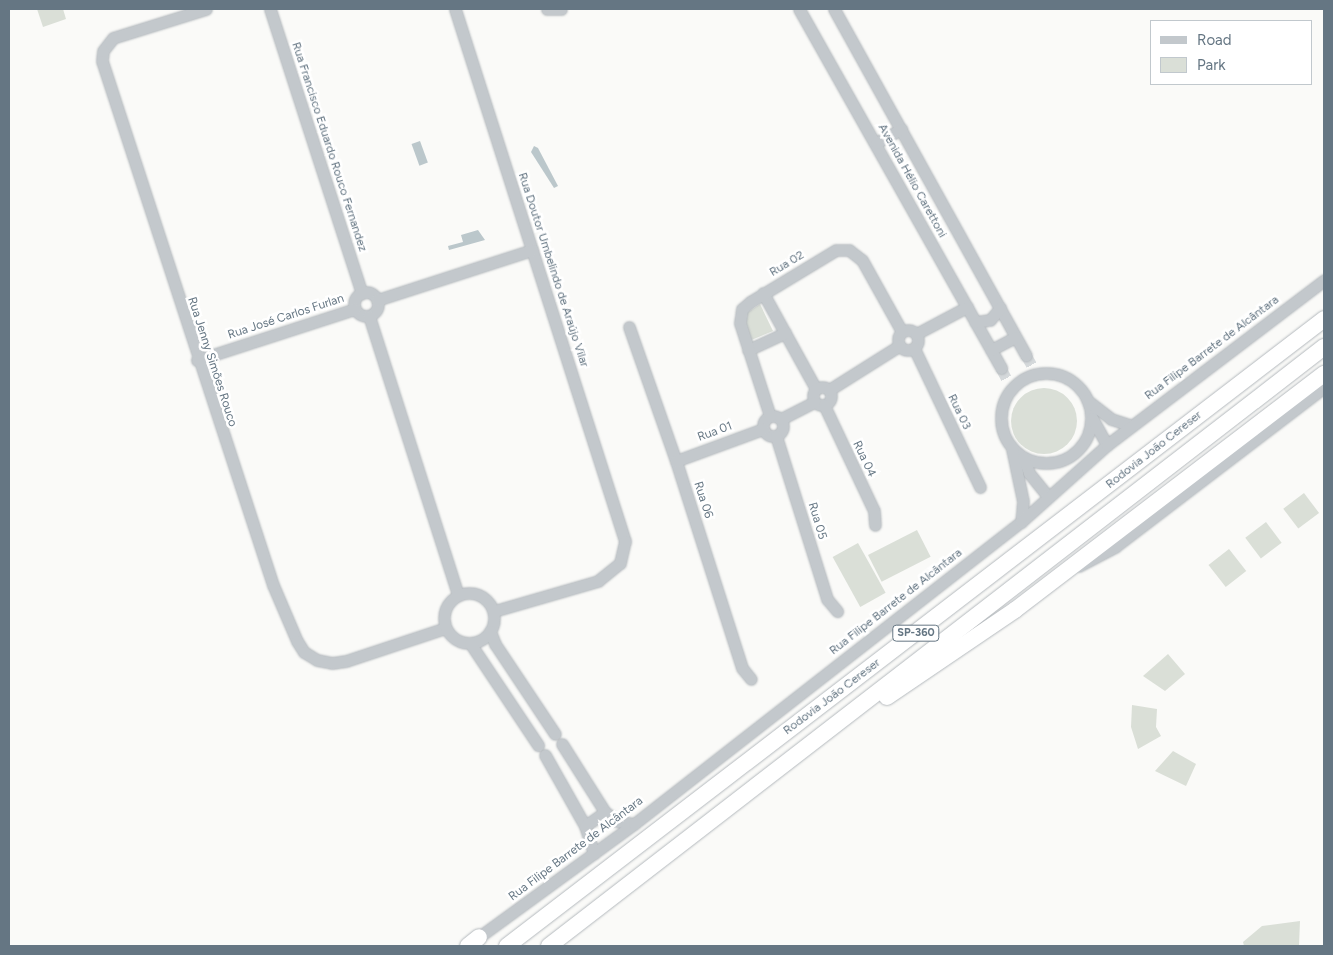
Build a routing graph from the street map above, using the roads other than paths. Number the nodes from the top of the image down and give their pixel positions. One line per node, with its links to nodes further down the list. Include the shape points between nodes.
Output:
1 (206, 9): 32 (street, Rua Jenny Simões Rouco, via 112,38 103,51 102,61)
2 (270, 9): 12 (street, Rua Francisco Eduardo Rouco Fernandez)
3 (455, 9): 10 (street, Rua Doutor Umbelindo de Araújo Vilar)
4 (547, 9): 5 (street)
5 (561, 9)
6 (799, 9): 9 (street, Avenida Hélio Carettoni)
7 (834, 9): 8 (street, Avenida Hélio Carettoni)
8 (901, 129): 9 (street); 16 (street, Avenida Hélio Carettoni)
9 (876, 143): 15 (street, Avenida Hélio Carettoni)
10 (532, 250): 14 (street); 55 (street, Rua Doutor Umbelindo de Araújo Vilar, via 625,541 620,564 598,581)
11 (1324, 280): 42 (street, Rua Filipe Barrete de Alcântara)
12 (362, 293): 14 (street, via 371,293); 17 (street, via 354,300)
13 (764, 294): 22 (street, Rua 02, via 836,250 852,251 862,260); 23 (street); 29 (street, Rua 02, via 747,304 741,312 740,323)
14 (377, 300): 18 (street, via 376,311)
15 (967, 307): 20 (street, Avenida Hélio Carettoni); 24 (street)
16 (1000, 308): 20 (street, via 990,320); 25 (street, Avenida Hélio Carettoni)
17 (355, 309): 18 (street, via 362,316); 32 (street, Rua José Carlos Furlan)
18 (369, 316): 54 (street)
19 (1324, 319): 75 (highway, Rodovia João Cereser / SP-360)
20 (975, 322): 30 (street, Avenida Hélio Carettoni)
21 (629, 327): 48 (street, Rua 06)
22 (902, 332): 24 (street, via 909,330); 26 (street, via 898,337)
23 (785, 333): 29 (street); 36 (street)
24 (916, 334): 28 (street, via 918,342)
25 (1015, 337): 30 (street); 31 (street, Avenida Hélio Carettoni)
26 (899, 346): 28 (street, via 906,350); 37 (street)
27 (1324, 347): 63 (highway, Rodovia João Cereser / SP-360)
28 (914, 348): 49 (street, Rua 03)
29 (748, 350): 40 (street)
30 (991, 350): 33 (street, Avenida Hélio Carettoni)
31 (1026, 355)
32 (197, 360): 57 (street, Rua Jenny Simões Rouco, via 273,586 304,652 317,660 346,661)
33 (1001, 368)
34 (1324, 374): 53 (highway)
35 (1324, 387): 53 (street, via 1115,547 1092,561)
36 (816, 389): 37 (street, via 823,387); 39 (street, via 812,396)
37 (829, 390): 39 (street, via 830,401)
38 (1087, 400): 41 (street); 42 (street, via 1111,419); 46 (street, via 1072,380 1056,373 1036,370 1010,384 1000,414 1002,432)
39 (819, 404): 40 (street); 52 (street, Rua 04, via 874,511)
40 (776, 418): 43 (street, via 764,421); 44 (street, via 783,429)
41 (1092, 418): 45 (street); 47 (street, via 1084,443 1062,460 1036,462)
42 (1132, 426): 45 (street, Rua Filipe Barrete de Alcântara)
43 (763, 429): 44 (street, via 768,435); 48 (street, Rua 01)
44 (776, 436): 56 (street, Rua 05, via 827,599)
45 (1107, 444): 50 (street, Rua Filipe Barrete de Alcântara)
46 (1012, 449): 47 (street); 51 (street, via 1023,501)
47 (1023, 457): 50 (street, via 1030,473)
48 (676, 461): 60 (street, Rua 06, via 742,668)
49 (980, 487)
50 (1047, 495): 51 (street, Rua Filipe Barrete de Alcântara)
51 (1021, 522): 71 (street, Rua Filipe Barrete de Alcântara)
52 (875, 525)
53 (1066, 570): 63 (highway, via 1015,610 884,698)
54 (458, 594): 55 (street, via 480,595); 57 (street, via 445,609)
55 (494, 611): 58 (street)
56 (837, 611)
57 (445, 628): 59 (street, via 455,639)
58 (490, 631): 59 (street, via 482,639); 61 (street, via 494,644)
59 (470, 643): 62 (street)
60 (751, 679)
61 (543, 717): 62 (street); 64 (street)
62 (528, 727): 66 (street)
63 (830, 728): 76 (highway, Rodovia João Cereser / SP-360)
64 (555, 734)
65 (562, 744): 68 (street)
66 (538, 745)
67 (545, 755): 69 (street)
68 (572, 760): 69 (street); 70 (street)
69 (555, 771): 72 (street)
70 (605, 812): 71 (street, via 617,822); 72 (street)
71 (634, 824): 73 (street, Rua Filipe Barrete de Alcântara)
72 (585, 826): 73 (street)
73 (594, 854): 74 (street, Rua Filipe Barrete de Alcântara)
74 (474, 942)
75 (507, 946)
76 (549, 946)

